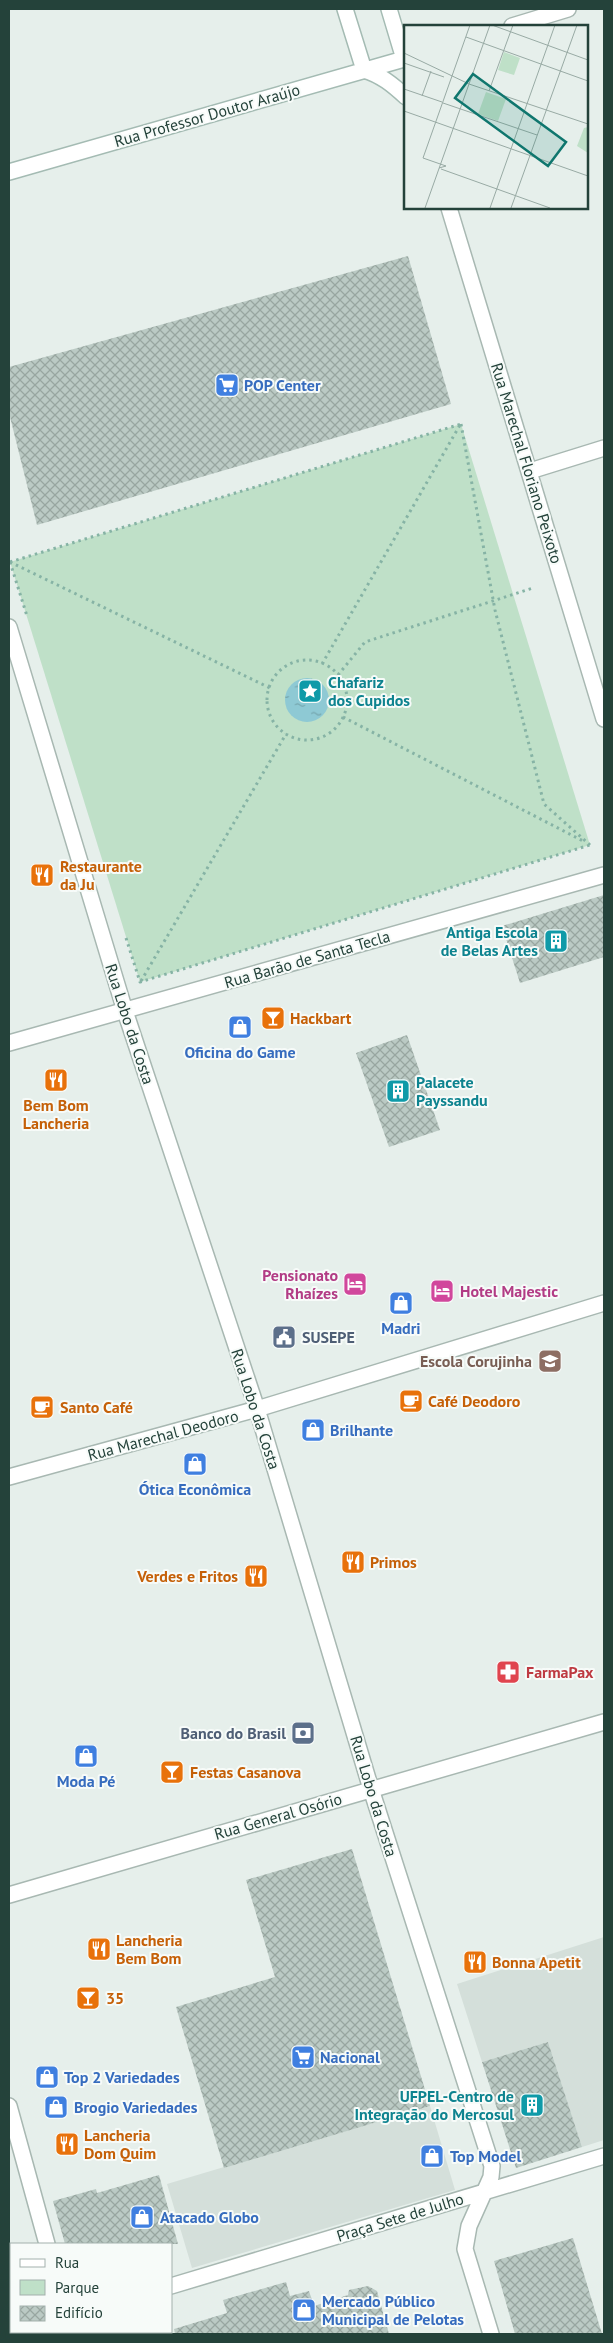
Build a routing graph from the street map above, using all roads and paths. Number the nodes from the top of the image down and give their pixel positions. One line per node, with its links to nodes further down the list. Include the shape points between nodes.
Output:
1 (345, 9): 7 (street)
2 (389, 9): 5 (street)
3 (568, 9): 4 (street)
4 (515, 25)
5 (404, 58)
6 (404, 61): 7 (street, Rua Professor Doutor Araújo)
7 (364, 70): 8 (street, via 375,73); 9 (street, Rua Professor Doutor Araújo)
8 (404, 95)
9 (9, 172)
10 (449, 209): 13 (street, Rua Marechal Floriano Peixoto)
11 (461, 424): 14 (path); 16 (path); 19 (path)
12 (604, 448): 13 (street)
13 (530, 470): 23 (street, Rua Marechal Floriano Peixoto)
14 (10, 562): 17 (path); 21 (path)
15 (533, 588): 16 (path)
16 (493, 602): 20 (path, via 365,642); 25 (path, via 544,804)
17 (28, 619)
18 (9, 627): 29 (street, Rua Lobo da Costa)
19 (322, 664): 20 (path); 21 (path, via 303,660 291,664 280,671)
20 (338, 675): 22 (path, via 345,686 347,698)
21 (270, 688): 24 (path, via 268,708 273,721)
22 (343, 717): 24 (path, via 332,732 320,739 306,741); 25 (path)
23 (604, 719)
24 (286, 734): 28 (path)
25 (590, 845): 28 (path)
26 (604, 875): 29 (street, Rua Barão de Santa Tecla)
27 (125, 934): 28 (path)
28 (140, 982)
29 (125, 1011): 30 (street, Rua Barão de Santa Tecla); 32 (street, Rua Lobo da Costa)
30 (9, 1043)
31 (604, 1303): 32 (street, Rua Marechal Deodoro)
32 (257, 1409): 33 (street, Rua Marechal Deodoro); 35 (street, Rua Lobo da Costa)
33 (9, 1477)
34 (604, 1722): 35 (street, Rua General Osório)
35 (371, 1789): 36 (street, Rua General Osório); 39 (street, Rua Lobo da Costa, via 492,2166)
36 (9, 1894)
37 (9, 2106): 40 (street)
38 (604, 2156): 39 (street)
39 (484, 2191): 41 (street, Praça Sete de Julho); 42 (street, Praça Sete de Julho, via 469,2226 465,2250)
40 (47, 2243)
41 (172, 2286)
42 (491, 2334)

